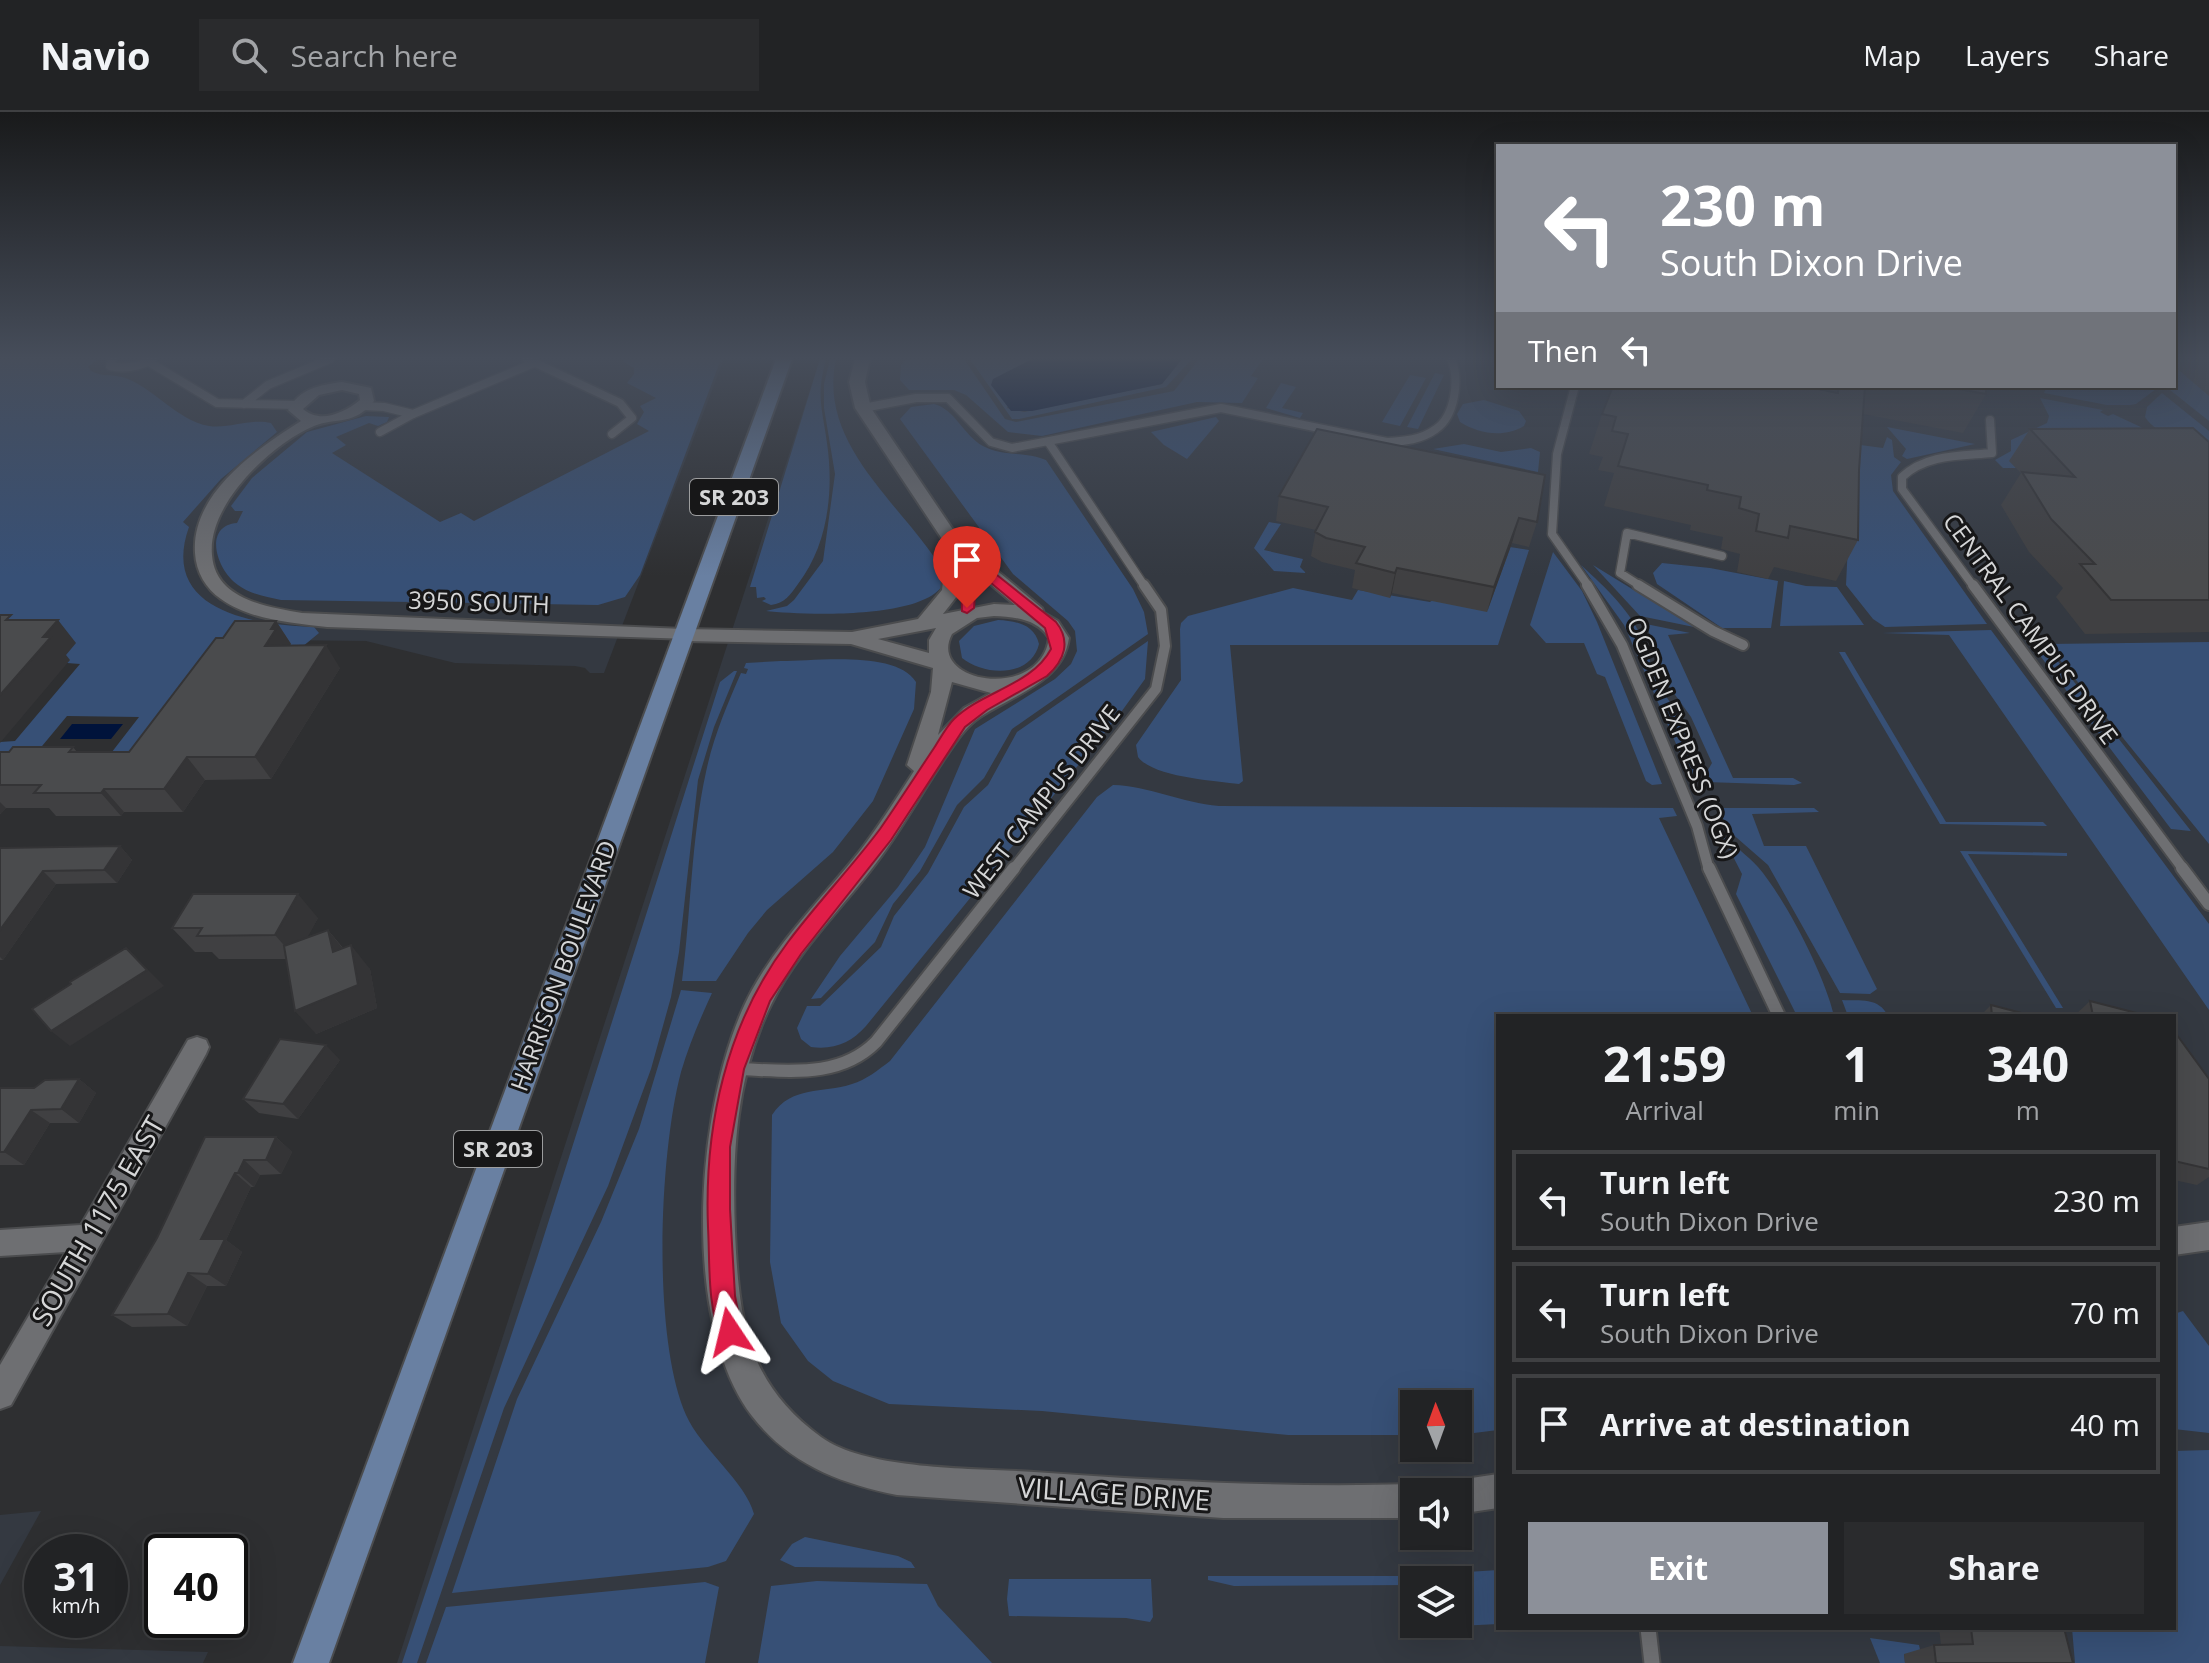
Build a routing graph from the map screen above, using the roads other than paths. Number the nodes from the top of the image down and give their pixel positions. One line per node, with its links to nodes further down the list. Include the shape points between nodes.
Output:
1 (296, 431): 18 (street, 3950 SOUTH, via 237,479 216,504 205,530 201,557 211,583 235,601 273,613 342,622)
2 (615, 431): 11 (lane)
3 (758, 431): 18 (main road, HARRISON BOULEVARD / SR 203)
4 (878, 431): 13 (street)
5 (984, 431): 12 (lane, via 996,444 1021,449)
6 (1106, 431): 12 (lane)
7 (1335, 431): 8 (lane, via 1387,442 1410,441)
8 (1431, 431)
9 (1563, 431): 25 (lane, OGDEN EXPRESS (OGX), via 1552,534 1622,645 1697,826 1712,879)
10 (1991, 431): 24 (lane, CENTRAL CAMPUS DRIVE, via 1992,453 1913,468 1902,477 1902,489)
11 (612, 434)
12 (1049, 443): 27 (lane, WEST CAMPUS DRIVE, via 1161,610 1165,646 1156,689 876,1042 853,1061 837,1065)
13 (954, 549): 15 (street, via 968,584); 16 (street); 17 (street, via 951,591)
14 (1722, 556): 20 (lane, via 1627,533 1620,573)
15 (962, 616): 16 (street, via 999,608); 17 (street); 21 (street, via 937,642)
16 (1043, 619): 22 (street, via 1056,632 1059,649 1050,665)
17 (925, 623): 19 (street)
18 (684, 635): 19 (street); 37 (main road, HARRISON BOULEVARD / SR 203)
19 (852, 638): 21 (street)
20 (1743, 645)
21 (942, 665): 22 (street, via 966,681 987,686); 23 (street, via 935,715)
22 (1031, 678): 23 (street, via 959,723)
23 (907, 797): 27 (street, via 884,835 778,971)
24 (2209, 904)
25 (1778, 1014)
26 (197, 1047): 29 (street, SOUTH 1175 EAST)
27 (734, 1069): 35 (street, VILLAGE DRIVE, via 718,1180 723,1296 730,1332 739,1363 762,1403 818,1455 877,1474 971,1485 1178,1500)
28 (2209, 1236): 30 (street)
29 (90, 1237): 31 (street); 32 (street, SOUTH 1175 EAST)
30 (2176, 1241)
31 (0, 1243)
32 (0, 1394)
33 (1496, 1491): 34 (street)
34 (1472, 1495)
35 (1400, 1502)
36 (1648, 1630): 38 (lane)
37 (311, 1663)
38 (1652, 1663)

